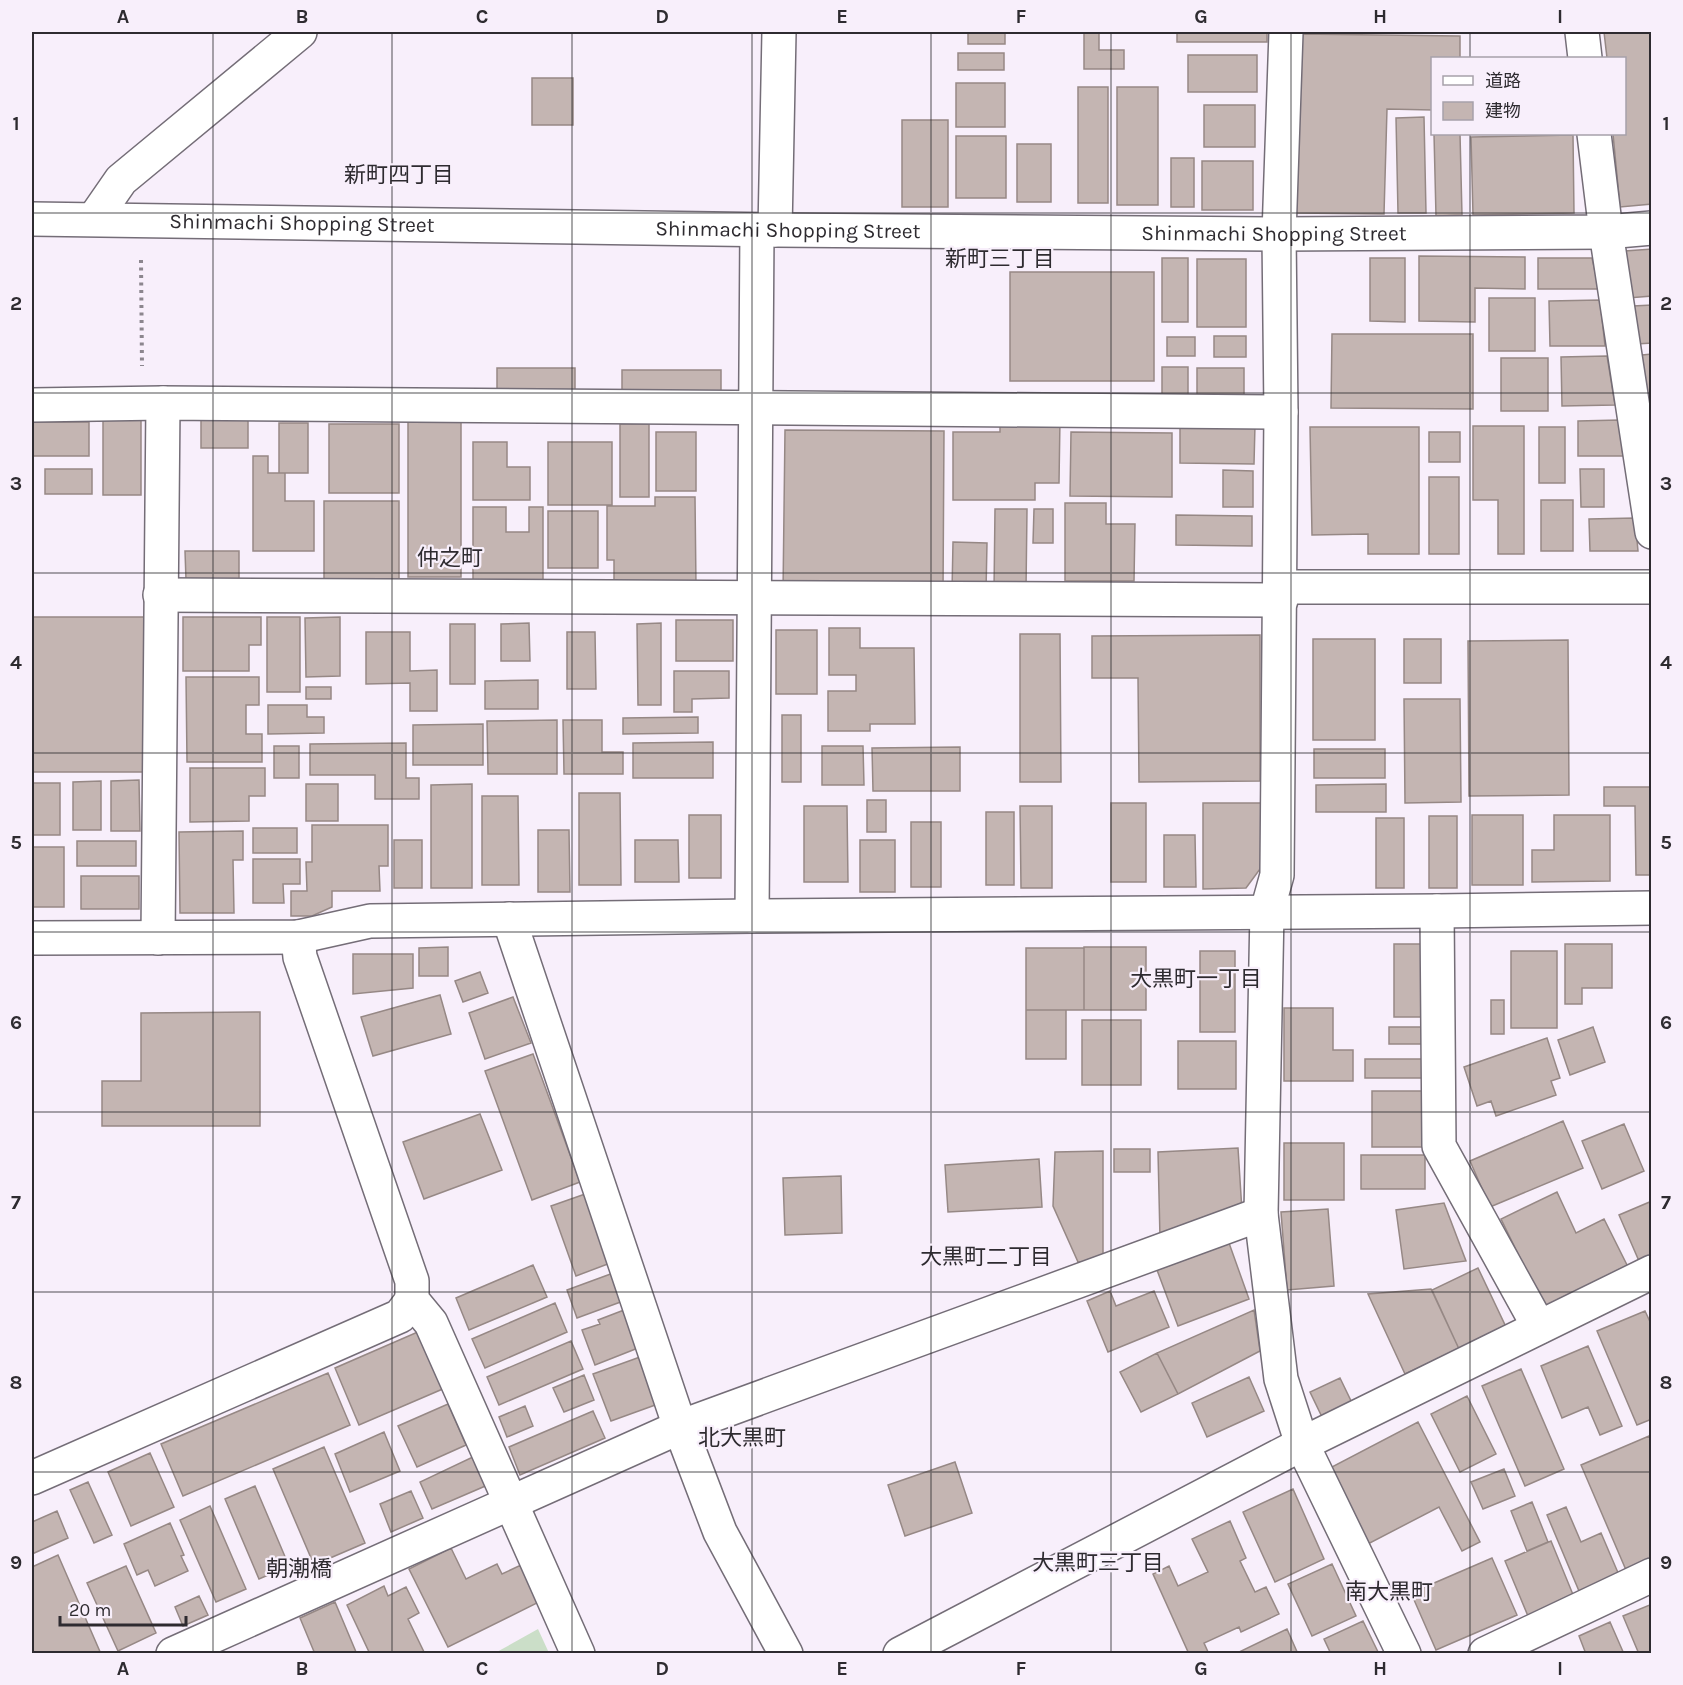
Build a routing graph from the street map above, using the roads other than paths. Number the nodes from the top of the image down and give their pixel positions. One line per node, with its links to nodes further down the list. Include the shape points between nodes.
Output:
1 (300, 32): 8 (street, via 121,180)
2 (779, 32): 10 (street)
3 (1286, 32): 12 (street)
4 (1582, 32): 5 (street)
5 (1586, 57)
6 (1594, 135): 11 (street)
7 (32, 219): 8 (street, Shinmachi Shopping Street)
8 (94, 219): 10 (street, Shinmachi Shopping Street)
9 (1652, 228): 11 (street, Shinmachi Shopping Street)
10 (766, 230): 12 (street, Shinmachi Shopping Street); 15 (street)
11 (1606, 232): 12 (street, Shinmachi Shopping Street); 17 (street)
12 (1279, 234): 16 (street)
13 (153, 403): 14 (street); 15 (street); 20 (street)
14 (32, 405)
15 (754, 408): 16 (street); 21 (street)
16 (1281, 412): 19 (street)
17 (1652, 532)
18 (1652, 587): 19 (street)
19 (1281, 594): 21 (street); 23 (street, via 1277,875)
20 (160, 595): 21 (street); 29 (street)
21 (754, 598): 25 (street)
22 (1652, 908): 24 (street)
23 (1267, 911): 24 (street); 25 (street); 30 (street)
24 (1437, 911): 33 (street, via 1439,1146)
25 (752, 916): 26 (street)
26 (509, 919): 27 (street, via 370,921); 34 (street)
27 (298, 937): 29 (street); 32 (street, via 300,957 412,1281)
28 (32, 938): 29 (street)
29 (158, 938)
30 (1261, 1214): 34 (street); 35 (street, via 1281,1379)
31 (1652, 1272): 33 (street)
32 (412, 1300): 36 (street, via 400,1316); 37 (street, via 431,1323)
33 (1539, 1327): 35 (street)
34 (680, 1427): 37 (street); 41 (street, via 720,1532)
35 (1302, 1444): 42 (street); 43 (street)
36 (32, 1478)
37 (511, 1502): 39 (street); 40 (street)
38 (1652, 1575): 44 (street)
39 (173, 1653)
40 (578, 1653)
41 (786, 1653)
42 (900, 1653)
43 (1404, 1653)
44 (1485, 1653)

